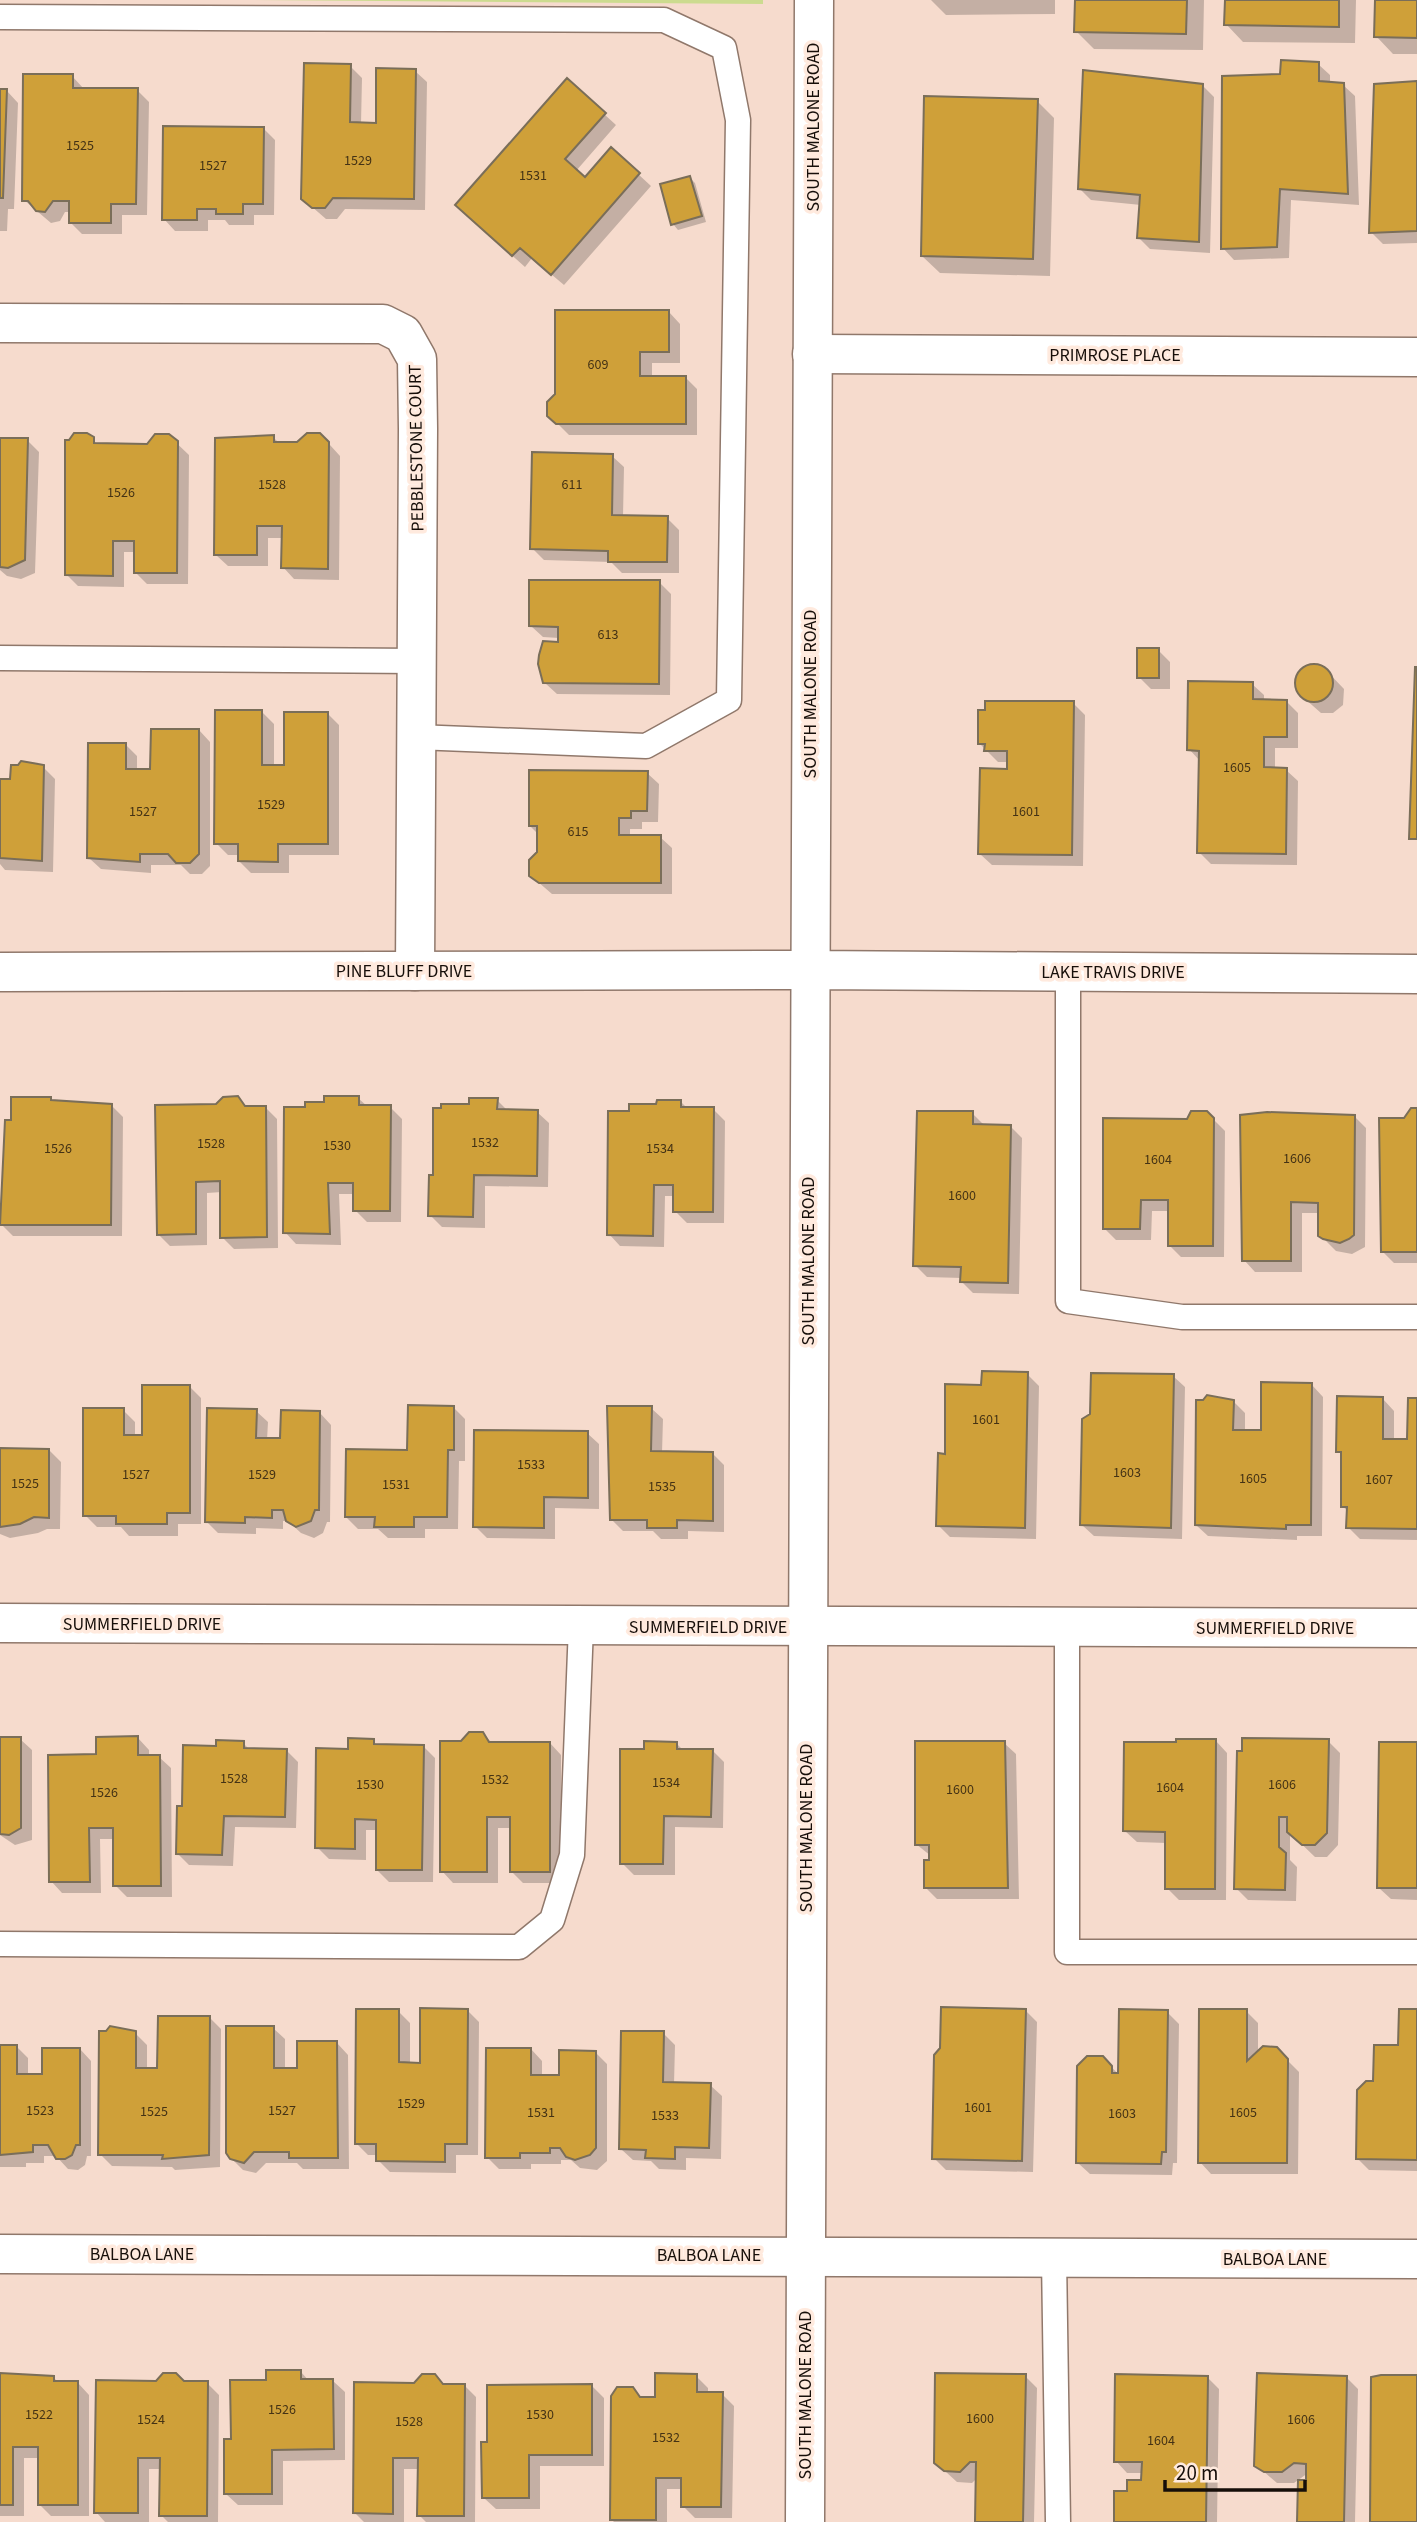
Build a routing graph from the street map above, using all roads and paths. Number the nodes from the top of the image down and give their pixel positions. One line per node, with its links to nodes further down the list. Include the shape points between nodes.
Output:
1 (814, 0): 4 (street, SOUTH MALONE ROAD)
2 (0, 17): 8 (lane, via 664,20 724,48 738,120 729,700 646,746)
3 (0, 323): 7 (street, PEBBLESTONE COURT, via 383,324 403,334 417,359)
4 (812, 354): 5 (street, PRIMROSE PLACE); 9 (street, SOUTH MALONE ROAD)
5 (1417, 357)
6 (0, 658): 7 (lane)
7 (417, 661): 8 (street, PEBBLESTONE COURT)
8 (416, 737): 10 (street, PEBBLESTONE COURT)
9 (809, 970): 10 (street, PINE BLUFF DRIVE); 12 (street, LAKE TRAVIS DRIVE); 17 (street, SOUTH MALONE ROAD)
10 (415, 971): 11 (street, PINE BLUFF DRIVE)
11 (0, 972)
12 (1068, 972): 13 (street, LAKE TRAVIS DRIVE); 14 (lane, via 1068,1301 1182,1317)
13 (1417, 974)
14 (1417, 1317)
15 (0, 1623): 16 (street, SUMMERFIELD DRIVE)
16 (581, 1626): 17 (street, SUMMERFIELD DRIVE); 20 (lane, via 572,1855 552,1920 519,1947)
17 (807, 1628): 18 (street, SUMMERFIELD DRIVE); 23 (street, SOUTH MALONE ROAD)
18 (1067, 1628): 19 (street, SUMMERFIELD DRIVE); 21 (lane, via 1067,1952)
19 (1417, 1628)
20 (0, 1944)
21 (1417, 1952)
22 (0, 2254): 23 (street, BALBOA LANE)
23 (806, 2255): 24 (street, BALBOA LANE); 26 (street, SOUTH MALONE ROAD)
24 (1054, 2257): 25 (street, BALBOA LANE); 27 (lane)
25 (1417, 2259)
26 (805, 2522)
27 (1058, 2522)

